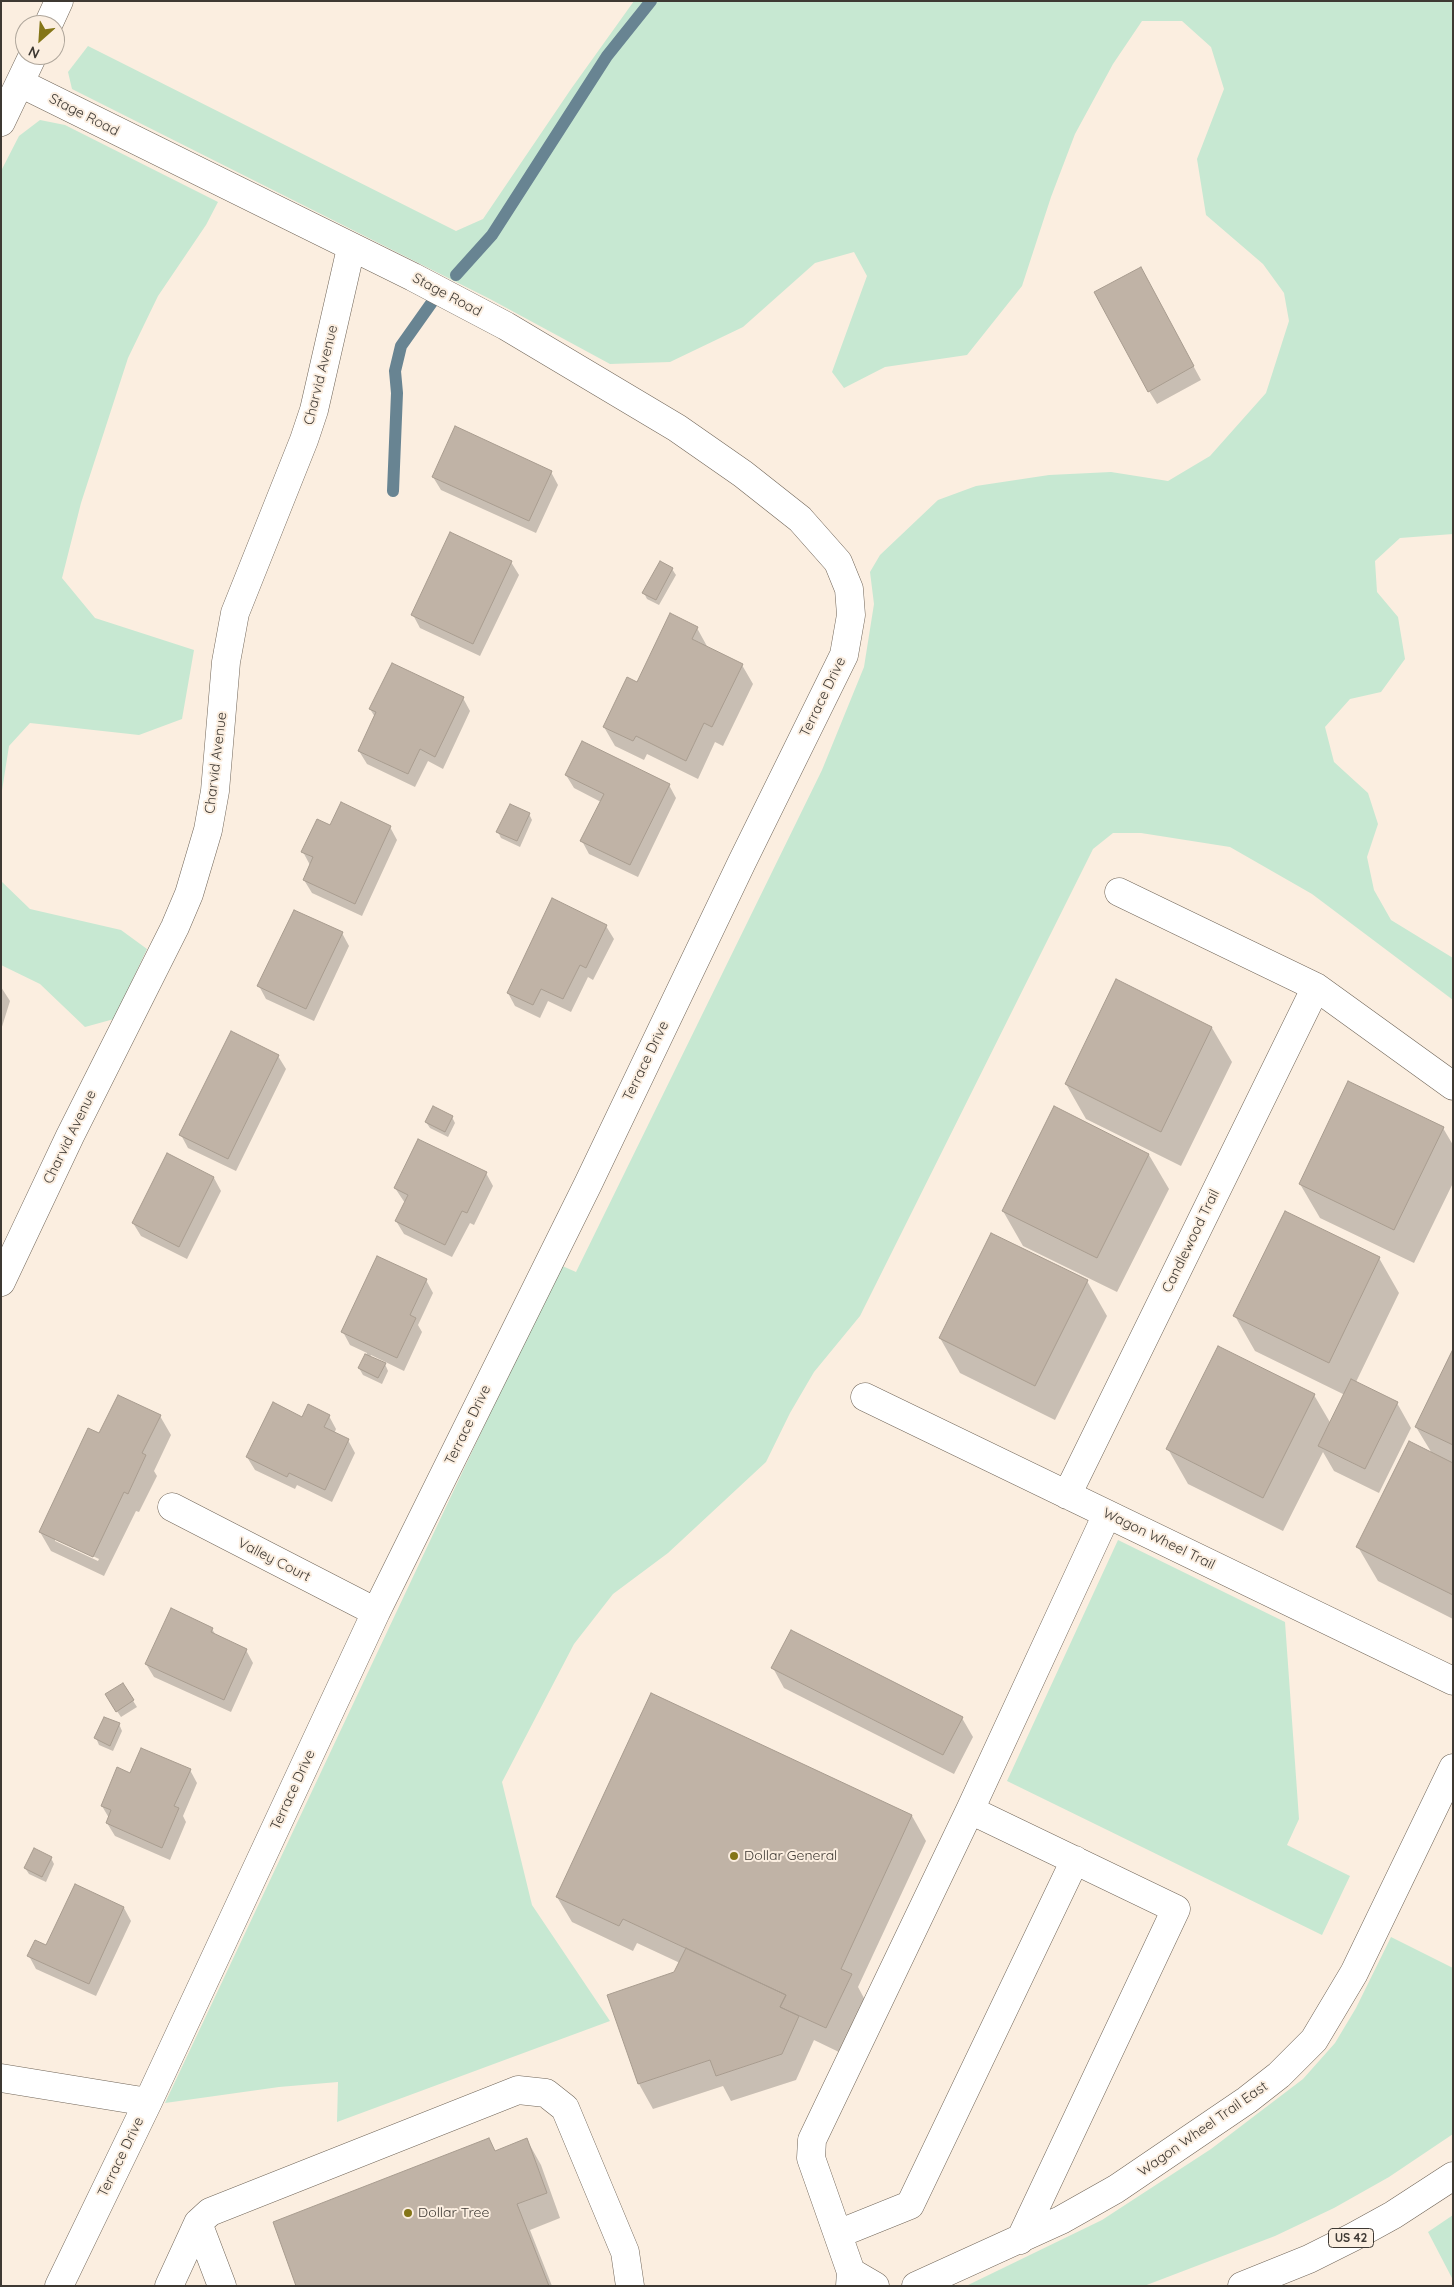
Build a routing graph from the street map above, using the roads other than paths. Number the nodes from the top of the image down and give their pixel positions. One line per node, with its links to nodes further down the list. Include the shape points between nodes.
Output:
1 (59, 1): 2 (street)
2 (53, 15)
3 (29, 65): 4 (street)
4 (20, 83): 5 (street); 6 (street, Stage Road)
5 (1, 122)
6 (350, 248): 7 (street, Stage Road, via 506,326 677,428 800,519); 11 (street, Charvid Avenue, via 314,410 235,613 227,654 215,791 208,830 191,887 175,927)
7 (838, 562): 16 (street, Terrace Drive, via 849,588 851,615 844,655)
8 (1119, 892): 9 (street)
9 (1316, 987): 10 (street); 13 (street, Candlewood Trail)
10 (1453, 1086)
11 (1, 1282)
12 (865, 1397): 13 (street, Wagon Wheel Trail)
13 (1067, 1495): 15 (street, Wagon Wheel Trail)
14 (172, 1507): 16 (street, Valley Court)
15 (1107, 1514): 17 (street, Wagon Wheel Trail); 19 (street)
16 (376, 1612): 22 (street, Terrace Drive)
17 (1453, 1681)
18 (1453, 1768): 26 (street, Wagon Wheel Trail East, via 1354,1973 1314,2040 1279,2075 1239,2106 1116,2188)
19 (970, 1810): 20 (street); 25 (street, via 812,2140 811,2158)
20 (1075, 1860): 25 (street, via 910,2205); 26 (street, via 1176,1909)
21 (1, 2078): 22 (street)
22 (148, 2102): 28 (street, Terrace Drive)
23 (1453, 2176): 34 (street, US 42, via 1353,2237)
24 (198, 2223): 29 (street); 30 (street); 31 (street, via 210,2212 518,2090 546,2093 565,2108 625,2252)
25 (838, 2234): 27 (street)
26 (1020, 2240): 33 (street, Wagon Wheel Trail East)
27 (850, 2279): 32 (street)
28 (59, 2286)
29 (169, 2286)
30 (222, 2286)
31 (630, 2286)
32 (875, 2286)
33 (916, 2286)
34 (1242, 2286)

